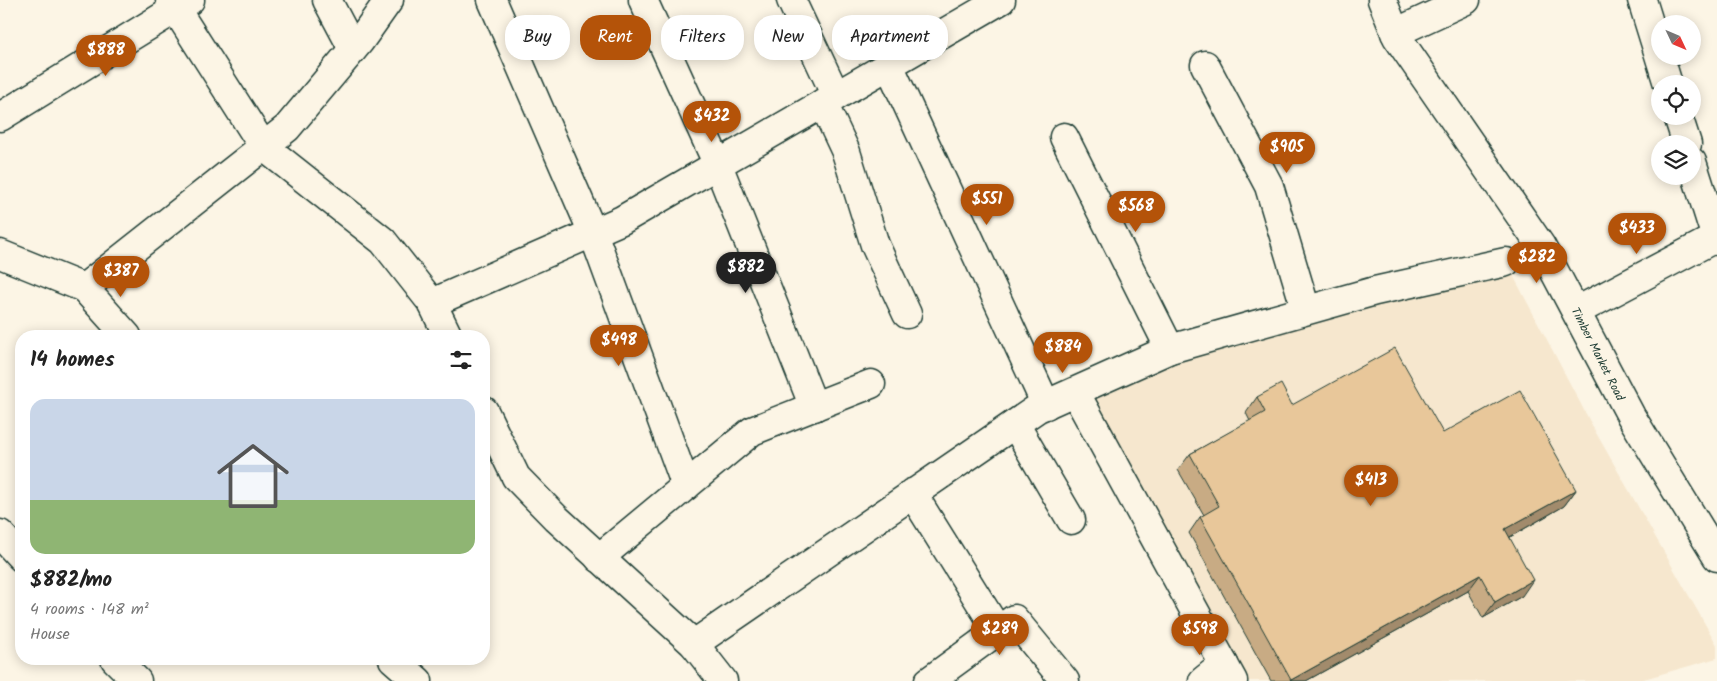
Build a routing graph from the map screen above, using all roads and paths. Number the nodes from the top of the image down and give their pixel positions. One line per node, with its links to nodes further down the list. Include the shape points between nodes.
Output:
1 (327, 0): 12 (street)
2 (389, 0): 12 (street)
3 (492, 0): 22 (street)
4 (644, 0): 20 (street)
5 (791, 0): 16 (street)
6 (1001, 0): 13 (street)
7 (1382, 0): 11 (street, Timber Market Road)
8 (1466, 0): 11 (street)
9 (1642, 0): 15 (street)
10 (178, 3): 17 (street); 19 (street)
11 (1395, 33): 29 (street, Timber Market Road, via 1541,246)
12 (353, 50): 19 (street, via 287,128)
13 (889, 65): 16 (street); 36 (street)
14 (1205, 65): 28 (street, via 1269,186)
15 (1665, 75)
16 (829, 100): 20 (street); 30 (street, via 875,245)
17 (0, 117)
18 (1064, 137): 33 (street)
19 (263, 146): 26 (street); 27 (street, via 382,241)
20 (718, 165): 22 (street); 37 (street)
21 (1700, 185): 23 (street)
22 (593, 233): 27 (street); 40 (street)
23 (1717, 238): 29 (street)
24 (0, 254): 26 (street)
25 (1506, 262): 28 (street, via 1375,290)
26 (84, 288): 31 (street)
27 (432, 303): 32 (street)
28 (1306, 310): 33 (street)
29 (1577, 311): 45 (street, Timber Market Road, via 1631,416)
30 (907, 314)
31 (122, 330)
32 (445, 330)
33 (1170, 349): 35 (street)
34 (871, 384): 37 (street)
35 (1075, 392): 36 (street); 50 (street)
36 (1046, 405): 39 (street)
37 (814, 406): 40 (street, via 752,432)
38 (490, 423): 46 (street, via 516,477)
39 (1015, 424): 41 (street); 42 (street)
40 (686, 486): 46 (street)
41 (912, 493): 47 (street); 48 (street)
42 (1071, 520)
43 (1, 536): 44 (street)
44 (15, 551)
45 (1717, 557)
46 (599, 558): 48 (street)
47 (998, 631): 53 (street); 54 (street, via 1014,619)
48 (694, 644): 52 (street)
49 (400, 665): 51 (street)
50 (1228, 672): 55 (street)
51 (418, 681)
52 (723, 681)
53 (929, 681)
54 (1065, 681)
55 (1203, 681)

